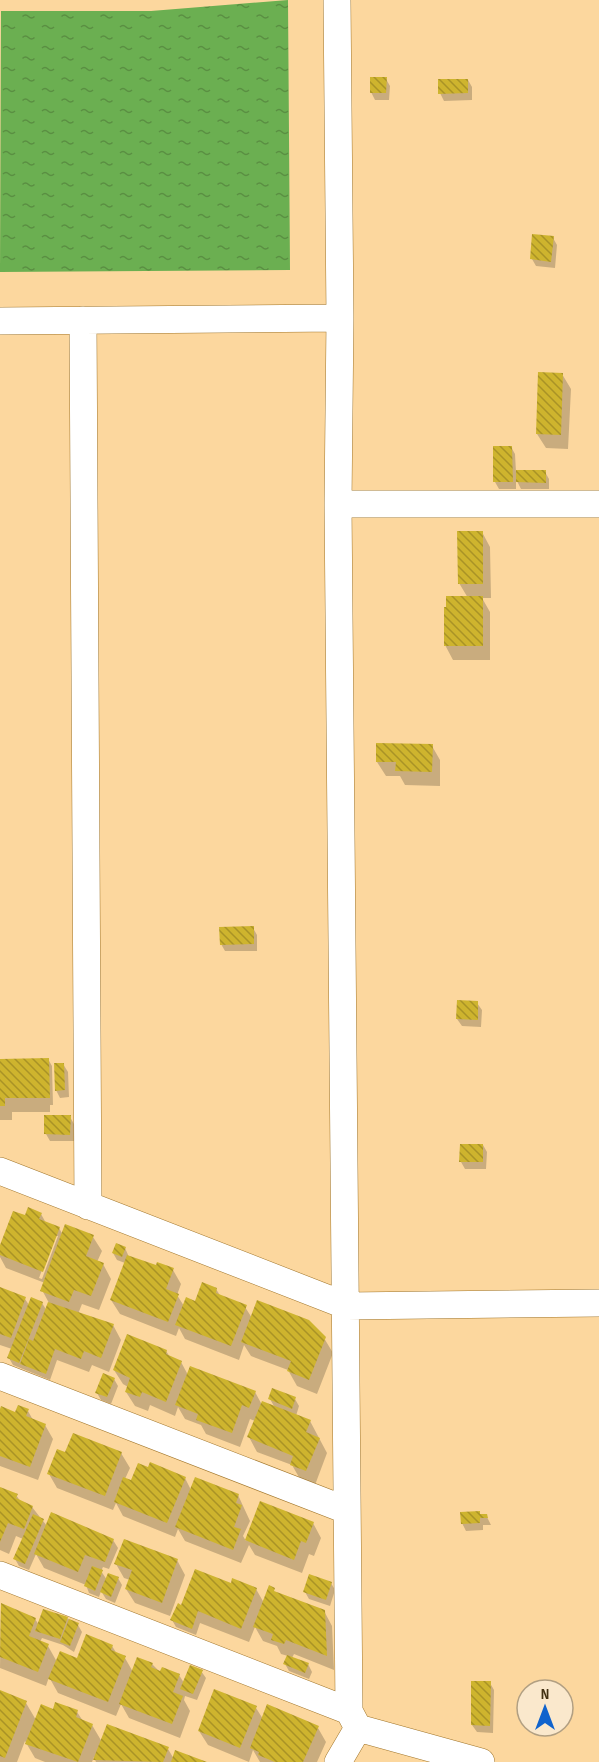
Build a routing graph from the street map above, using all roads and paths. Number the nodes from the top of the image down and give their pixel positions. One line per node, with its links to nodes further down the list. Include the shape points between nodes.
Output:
1 (337, 0): 2 (street)
2 (340, 318): 3 (street); 5 (street)
3 (83, 320): 4 (street); 8 (street)
4 (0, 321)
5 (338, 504): 6 (street); 10 (street)
6 (599, 504)
7 (0, 1171): 8 (street)
8 (88, 1206): 10 (street)
9 (599, 1303): 10 (street)
10 (347, 1306): 12 (street)
11 (0, 1376): 12 (street)
12 (346, 1510): 14 (street)
13 (0, 1575): 14 (street)
14 (353, 1719): 15 (street); 16 (street)
15 (338, 1762)
16 (481, 1762)

